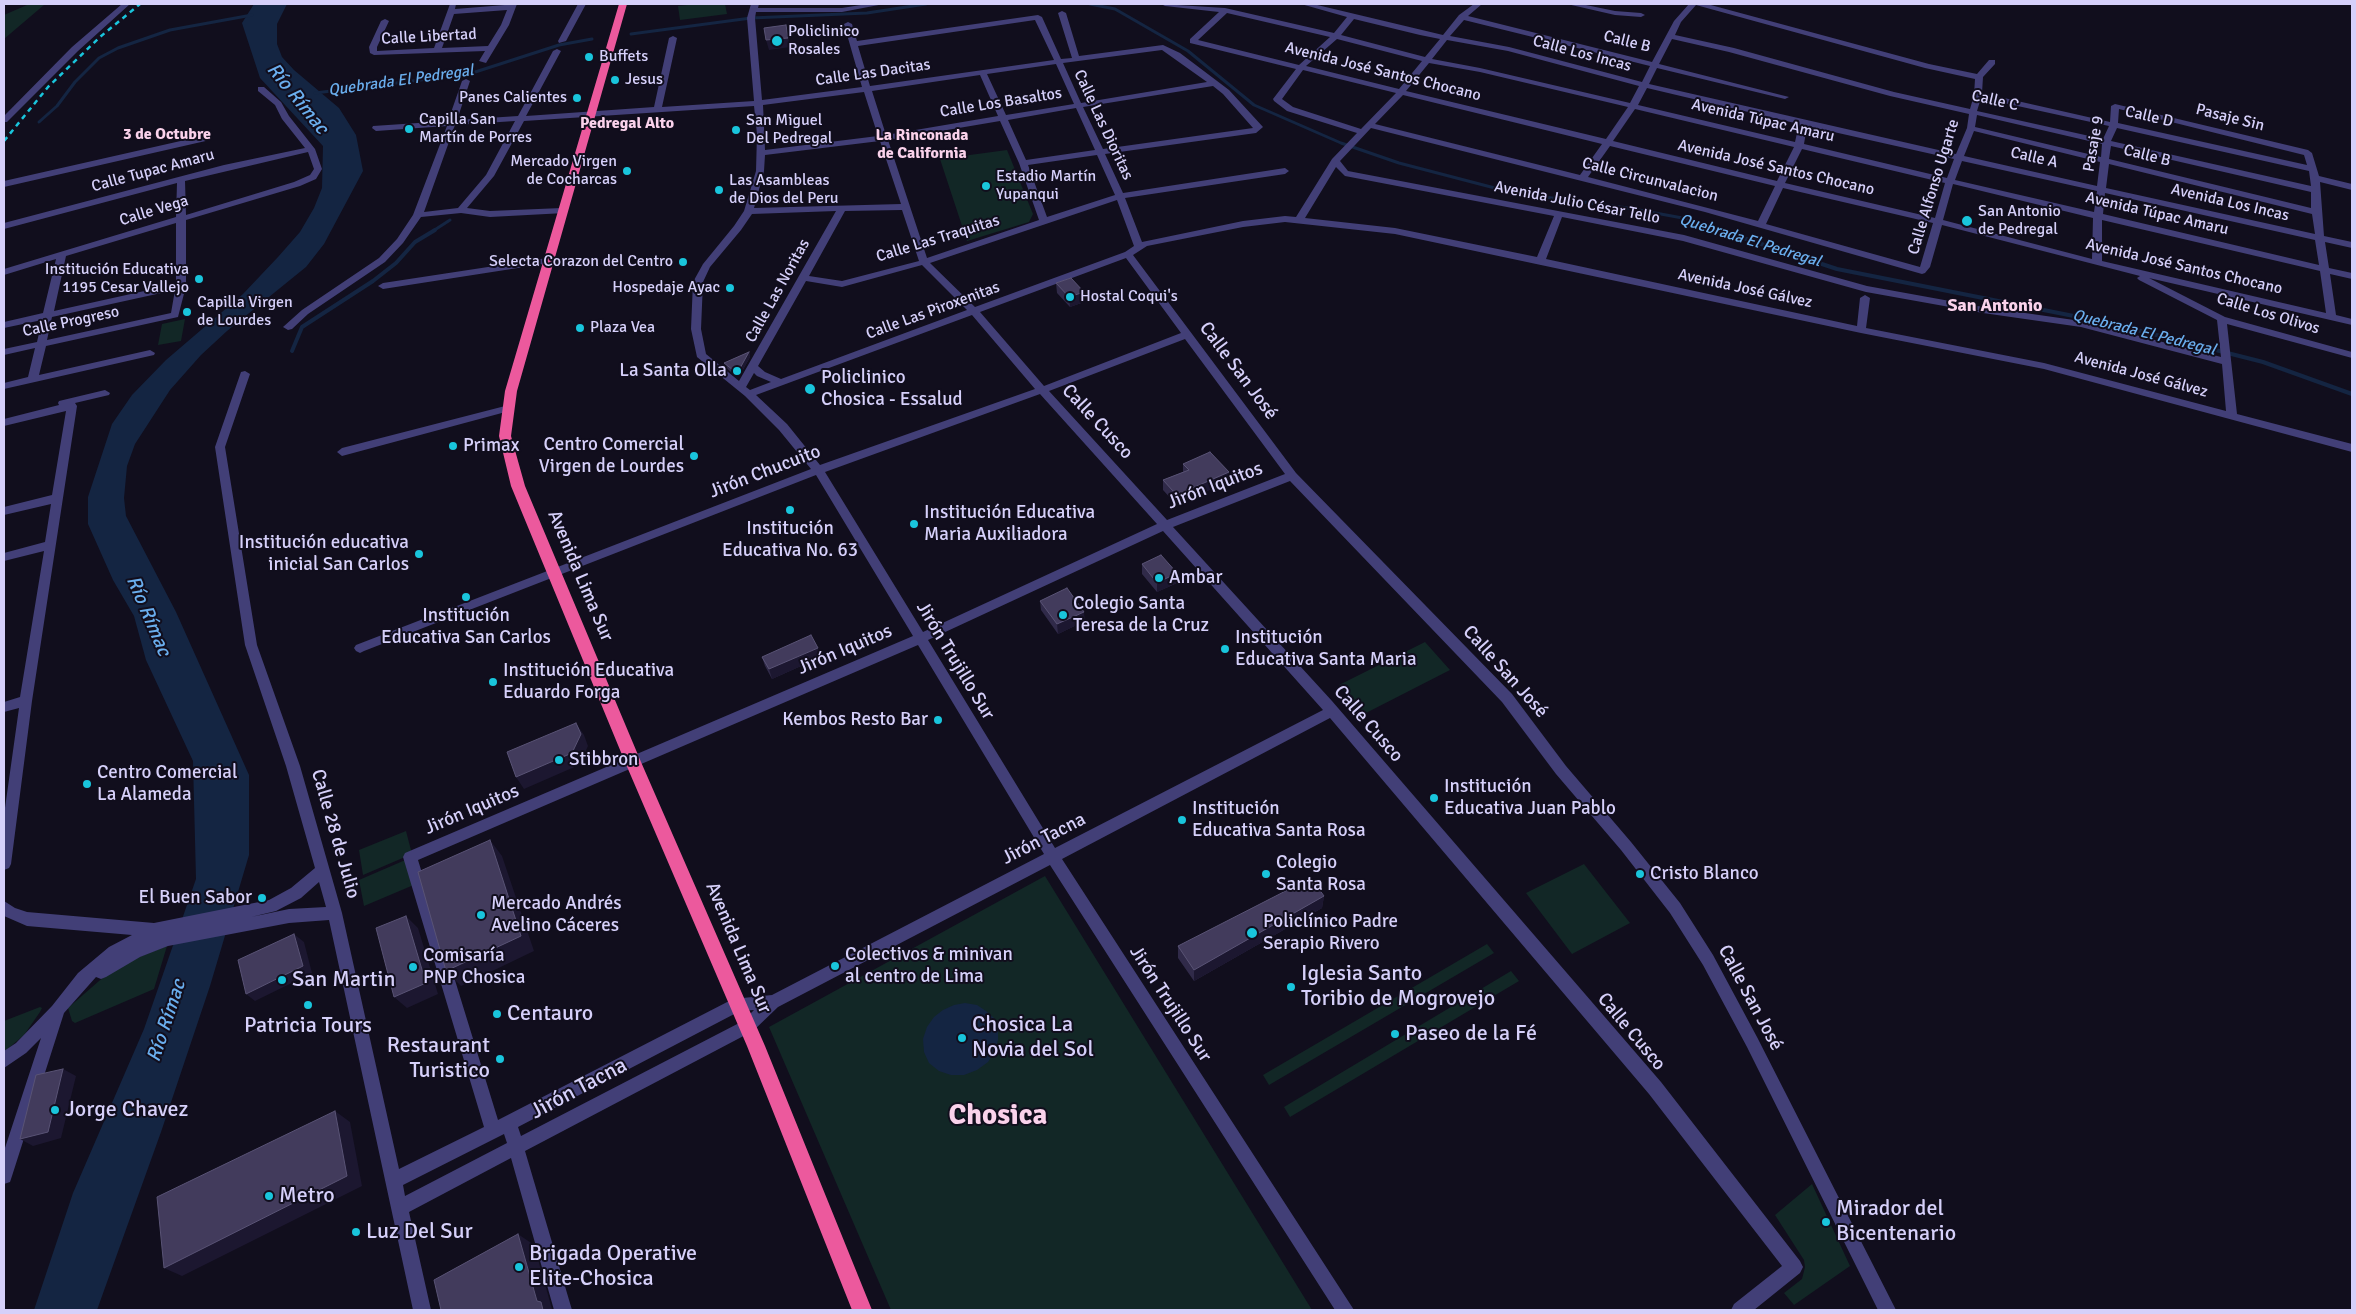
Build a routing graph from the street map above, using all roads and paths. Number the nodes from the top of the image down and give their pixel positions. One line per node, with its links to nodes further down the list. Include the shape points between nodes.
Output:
1 (126, 4): 58 (street, via 75,48)
2 (453, 4): 16 (street)
3 (521, 4): 13 (street)
4 (582, 4): 27 (street)
5 (623, 4): 55 (highway, Avenida Lima Sur)
6 (880, 4): 15 (street, via 842,10)
7 (1165, 4): 14 (street, Avenida Túpac Amaru)
8 (1305, 4): 19 (street, Calle Los Incas)
9 (1478, 4): 20 (street)
10 (1571, 4): 18 (street)
11 (1693, 4): 24 (street, via 1678,20)
12 (1699, 4): 40 (street, via 1918,64)
13 (512, 5): 16 (street); 29 (street)
14 (1225, 10): 23 (street, Avenida Túpac Amaru); 38 (street, Avenida José Santos Chocano, via 1193,41)
15 (753, 11): 49 (street, Jirón Trujillo Sur)
16 (450, 12): 30 (street)
17 (1062, 13): 32 (street)
18 (1641, 15)
19 (1352, 17): 23 (street); 25 (street, Calle Los Incas)
20 (1462, 17): 25 (street); 37 (street, Calle B)
21 (385, 21): 30 (street, Calle Libertad, via 373,47 374,54)
22 (848, 24): 28 (street, Calle Cusco)
23 (1336, 36): 33 (street, Avenida Túpac Amaru); 38 (street)
24 (1670, 36): 37 (street); 54 (street, Calle C, via 1893,94)
25 (1447, 37): 33 (street); 43 (street, Calle Los Incas, via 1509,49)
26 (673, 38): 53 (street)
27 (562, 40)
28 (853, 44): 35 (street, Calle Las Dioritas, via 1038,17); 45 (street, Calle Cusco)
29 (491, 48): 30 (street, Calle Libertad); 34 (street)
30 (437, 50)
31 (557, 51): 57 (street)
32 (1076, 59): 35 (street, Calle Las Dacitas); 42 (street, Calle Las Dacitas, via 1166,47)
33 (1426, 60): 46 (street); 51 (street, Avenida Túpac Amaru)
34 (483, 61)
35 (1057, 62): 39 (street, Calle Las Dacitas); 50 (street, Calle Las Dioritas)
36 (1992, 62): 40 (street)
37 (1656, 65): 43 (street); 48 (street, Calle B)
38 (1301, 67): 46 (street, Avenida José Santos Chocano); 63 (street, Calle Circunvalacion, via 1277,99 1290,109 1323,121)
39 (983, 72): 45 (street, Calle Las Dacitas); 56 (street)
40 (1979, 77): 47 (street, Calle Alfonso Ugarte)
41 (466, 81): 59 (street)
42 (1214, 83): 50 (street, Calle Los Basaltos); 72 (street, via 1259,127 1256,130)
43 (1644, 85): 51 (street); 60 (street, Calle Los Incas)
44 (261, 89): 70 (street, via 278,104)
45 (867, 89): 49 (street, Calle Las Dacitas); 66 (street, Calle Cusco)
46 (1401, 92): 63 (street); 68 (street, Avenida José Santos Chocano)
47 (1978, 95): 54 (street, Calle Alfonso Ugarte); 61 (street, Calle D)
48 (1785, 96)
49 (757, 102): 53 (street, Calle Las Dacitas); 71 (street, Jirón Trujillo Sur)
50 (1078, 106): 56 (street, Calle Los Basaltos); 72 (street, Calle Las Dioritas)
51 (1632, 106): 68 (street); 69 (street, Avenida Túpac Amaru)
52 (2115, 106): 61 (street, Pasaje 9); 78 (street, Pasaje Sin, via 2308,153)
53 (658, 108): 55 (street, Calle Las Dacitas)
54 (1972, 111): 64 (street, Calle Alfonso Ugarte); 67 (street, Calle C)
55 (591, 113): 57 (street, Calle Las Dacitas); 91 (highway, Avenida Lima Sur)
56 (1004, 117): 66 (street, Calle Los Basaltos); 76 (street)
57 (520, 119): 59 (street, Calle Las Dacitas); 90 (street, via 490,176)
58 (4, 120)
59 (451, 123): 62 (street, Calle Las Dacitas); 95 (street)
60 (1804, 123): 69 (street); 73 (street, Calle Los Incas)
61 (2114, 124): 67 (street, Pasaje 9); 78 (street, Calle D)
62 (376, 128)
63 (1364, 128): 74 (street); 79 (street, Calle Circunvalacion)
64 (1971, 128): 73 (street, Calle Alfonso Ugarte); 75 (street, Calle B)
65 (207, 138): 82 (street)
66 (883, 138): 71 (street, Calle Los Basaltos); 88 (street, Calle Cusco)
67 (2107, 141): 75 (street, Pasaje 9); 86 (street, Calle C)
68 (1609, 143): 79 (street); 83 (street, Avenida José Santos Chocano)
69 (1799, 145): 81 (street, Avenida Túpac Amaru); 83 (street)
70 (311, 149): 80 (street, Calle Tupac Amaru); 97 (street, Calle Vega, via 318,169 304,182)
71 (762, 152): 92 (street, Jirón Trujillo Sur)
72 (1100, 152): 76 (street); 87 (street, Calle Las Dioritas)
73 (1961, 156): 81 (street, Calle Alfonso Ugarte); 85 (street, Calle A)
74 (1335, 160): 94 (street, Avenida Julio César Tello, via 1345,173); 98 (street)
75 (2105, 161): 85 (street, Pasaje 9); 93 (street, Calle B)
76 (1023, 163): 99 (street)
77 (1285, 171): 87 (street, Calle Las Traquitas)
78 (2314, 174): 84 (street, Calle D); 86 (street)
79 (1583, 178): 101 (street, Calle Circunvalacion)
80 (181, 179): 97 (street); 102 (street, Calle Tupac Amaru)
81 (1950, 181): 96 (street, Avenida Túpac Amaru); 100 (street, Calle Alfonso Ugarte)
82 (4, 184)
83 (1781, 185): 100 (street, Avenida José Santos Chocano); 101 (street)
84 (2352, 187)
85 (2102, 188): 96 (street, Pasaje 9); 103 (street, Avenida Los Incas)
86 (2316, 190): 93 (street)
87 (1120, 196): 99 (street, Calle Las Traquitas); 105 (street, Calle Las Dioritas)
88 (906, 207): 89 (street); 110 (street, Calle Cusco)
89 (842, 209): 92 (street); 117 (street, Calle Las Noritas)
90 (461, 210): 91 (street, via 490,214); 95 (street)
91 (562, 211): 108 (highway, Avenida Lima Sur)
92 (749, 211): 140 (street, Jirón Trujillo Sur, via 706,266 696,291 696,330 701,355)
93 (2316, 212): 103 (street)
94 (1559, 214): 109 (street); 134 (street, Avenida Julio César Tello, via 1684,238 1866,289 2081,324)
95 (418, 215): 127 (street, via 382,260)
96 (2098, 216): 111 (street, Pasaje 9); 112 (street, Avenida Túpac Amaru)
97 (182, 218): 107 (street, Calle Vega); 118 (street)
98 (1299, 220): 105 (street, Avenida José Gálvez, via 1262,220); 109 (street, Avenida José Gálvez, via 1395,231)
99 (1044, 221): 110 (street, Calle Las Traquitas)
100 (1938, 221): 111 (street, Avenida José Santos Chocano); 114 (street, Calle Alfonso Ugarte)
101 (1761, 224): 114 (street, Calle Circunvalacion)
102 (4, 226)
103 (2321, 238): 104 (street, Avenida Los Incas); 112 (street)
104 (2352, 245)
105 (1139, 246): 106 (street, Avenida José Gálvez)
106 (1128, 254): 121 (street, Calle Las Piroxenitas); 129 (street, Calle San José)
107 (62, 255): 115 (street, Calle Vega); 122 (street)
108 (547, 261): 119 (street); 143 (highway, Avenida Lima Sur)
109 (1540, 261): 128 (street, Avenida José Gálvez)
110 (924, 262): 117 (street, Calle Las Traquitas, via 842,284); 121 (street, Calle Cusco)
111 (2097, 263): 113 (street, Avenida José Santos Chocano)
112 (2323, 268): 116 (street, Avenida Túpac Amaru); 123 (street)
113 (2124, 269): 123 (street, Avenida José Santos Chocano); 124 (street, Calle Los Olivos)
114 (1922, 271)
115 (4, 272)
116 (2352, 276)
117 (803, 278): 135 (street, Calle Las Noritas)
118 (181, 286): 122 (street); 130 (street, Calle Progreso, via 175,315)
119 (383, 286)
120 (1865, 298): 128 (street)
121 (974, 312): 138 (street, Calle Las Piroxenitas); 141 (street, Calle Cusco)
122 (48, 316): 126 (street); 130 (street)
123 (2331, 316): 125 (street, Avenida José Santos Chocano)
124 (2222, 319): 133 (street, Calle Los Olivos); 134 (street)
125 (2352, 322)
126 (4, 325)
127 (288, 327)
128 (1861, 330): 144 (street, Avenida José Gálvez, via 2073,372)
129 (1186, 335): 141 (street, Jirón Chucuito); 150 (street, Calle San José)
130 (41, 344): 131 (street, Calle Progreso); 137 (street)
131 (4, 352)
132 (150, 353): 137 (street)
133 (2352, 354)
134 (2228, 362): 144 (street)
135 (753, 367): 138 (street); 140 (street, Calle Las Noritas)
136 (245, 374): 165 (street, Calle 28 de Julio, via 220,447 251,645 293,766)
137 (33, 379): 139 (street)
138 (782, 383): 140 (street, Calle Las Piroxenitas)
139 (4, 386)
140 (745, 390): 149 (street, Jirón Trujillo Sur, via 783,427)
141 (1042, 390): 149 (street, Jirón Chucuito); 153 (street, Calle Cusco)
142 (105, 393): 145 (street)
143 (509, 408): 148 (street); 156 (highway, Avenida Lima Sur, via 506,436 518,486)
144 (2232, 415): 147 (street, Avenida José Gálvez)
145 (4, 417)
146 (4, 422): 151 (street, via 72,406)
147 (2352, 448)
148 (342, 452)
149 (818, 470): 156 (street, Jirón Chucuito); 157 (street, Jirón Trujillo Sur)
150 (1292, 476): 153 (street, Jirón Iquitos); 187 (street, Calle San José, via 1507,698 1561,770 1675,908 1708,960 1752,1042)
151 (58, 498): 152 (street); 154 (street)
152 (4, 511)
153 (1166, 525): 157 (street, Jirón Iquitos); 161 (street, Calle Cusco)
154 (50, 544): 155 (street); 159 (street)
155 (4, 558)
156 (554, 572): 158 (street, Jirón Chucuito); 162 (highway, Avenida Lima Sur)
157 (919, 639): 162 (street, Jirón Iquitos); 163 (street, Jirón Trujillo Sur)
158 (360, 648)
159 (26, 701): 160 (street); 164 (street)
160 (4, 707)
161 (1332, 711): 163 (street, Jirón Tacna); 186 (street, Calle Cusco, via 1654,1088 1794,1267)
162 (633, 762): 172 (highway, Avenida Lima Sur); 177 (street, Jirón Iquitos, via 410,857)
163 (1053, 857): 171 (street, Jirón Tacna); 185 (street, Jirón Trujillo Sur)
164 (4, 864)
165 (323, 870): 167 (street, Calle 28 de Julio); 168 (street, via 312,882 283,901)
166 (4, 907): 169 (street, via 10,913 27,919)
167 (335, 913): 168 (street); 180 (street, Calle 28 de Julio)
168 (236, 920): 170 (street)
169 (154, 930): 170 (street); 173 (street, via 98,965)
170 (170, 932): 173 (street, via 102,971)
171 (773, 1002): 172 (street, Jirón Tacna); 174 (street, Jirón Tacna)
172 (738, 1004): 174 (highway, Avenida Lima Sur); 176 (street, Jirón Tacna)
173 (58, 1009): 175 (street, via 21,1048); 179 (street)
174 (748, 1026): 178 (street, Jirón Tacna); 184 (highway, Avenida Lima Sur)
175 (4, 1060)
176 (509, 1123): 177 (street, Jirón Tacna); 178 (street)
177 (493, 1131): 180 (street, Jirón Tacna)
178 (517, 1147): 181 (street, Jirón Tacna); 183 (street)
179 (4, 1176)
180 (393, 1180): 181 (street, Calle 28 de Julio)
181 (399, 1208): 182 (street, Calle 28 de Julio)
182 (422, 1310)
183 (563, 1310)
184 (862, 1310)
185 (1345, 1310)
186 (1740, 1310)
187 (1887, 1310)

